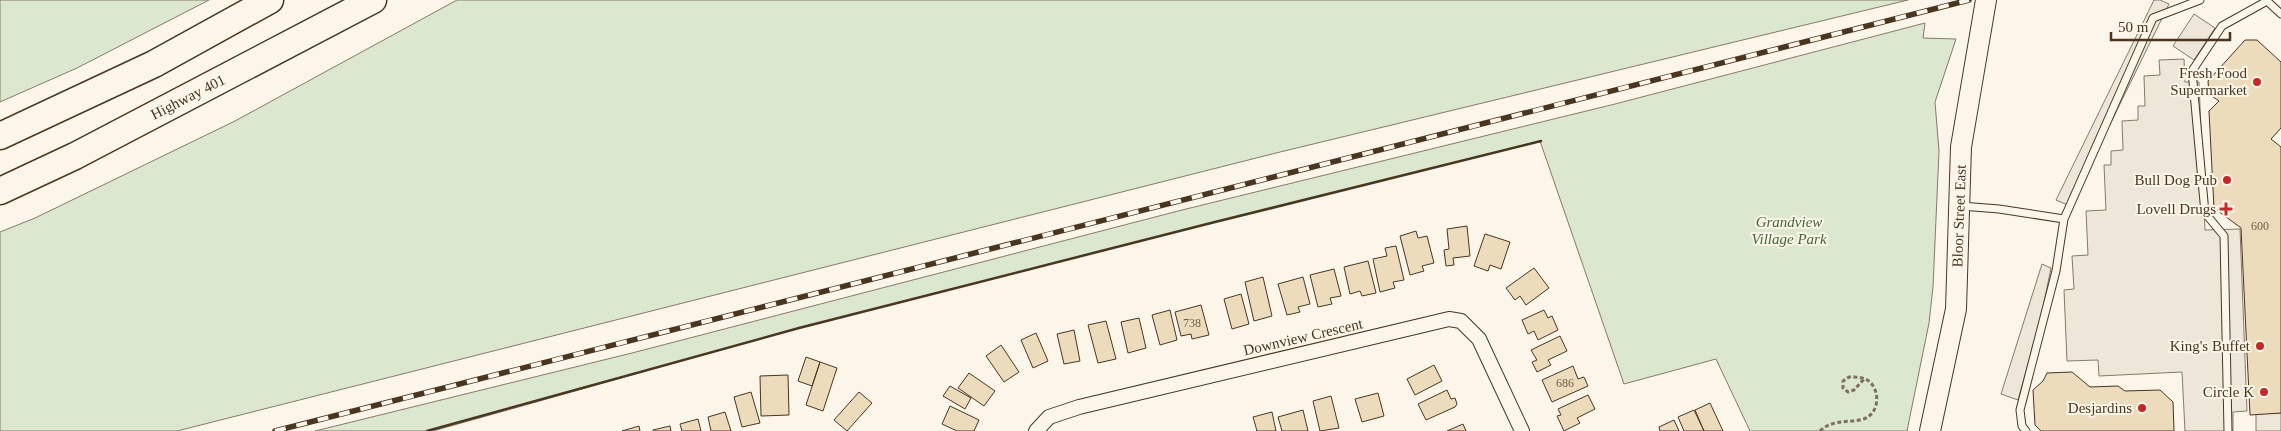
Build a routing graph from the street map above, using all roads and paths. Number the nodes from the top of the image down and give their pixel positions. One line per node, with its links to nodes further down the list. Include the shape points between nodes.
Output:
1 (270, 0): 6 (highway, via 154,64)
2 (373, 0): 7 (highway, Highway 401, via 75,156)
3 (1986, 0): 8 (main road, Bloor Street East, via 1961,147)
4 (2200, 0): 9 (lane, via 2153,18)
5 (2281, 14): 16 (lane, via 2267,1 2222,26 2192,71 2205,213 2224,236)
6 (0, 136)
7 (0, 191)
8 (1960, 206): 9 (lane); 14 (main road, Bloor Street East, via 1956,309)
9 (2064, 219): 15 (lane, via 2056,271 2020,410)
10 (1864, 378): 10 (path, via 1851,392 1843,388 1846,378); 13 (path, via 1872,384 1877,395 1871,416 1861,424 1829,424)
11 (1036, 431): 12 (street, Downview Crescent, via 1049,417 1079,407 1449,319 1462,321 1479,339)
12 (1522, 431)
13 (1820, 431)
14 (1930, 431)
15 (2026, 431)
16 (2228, 431)

